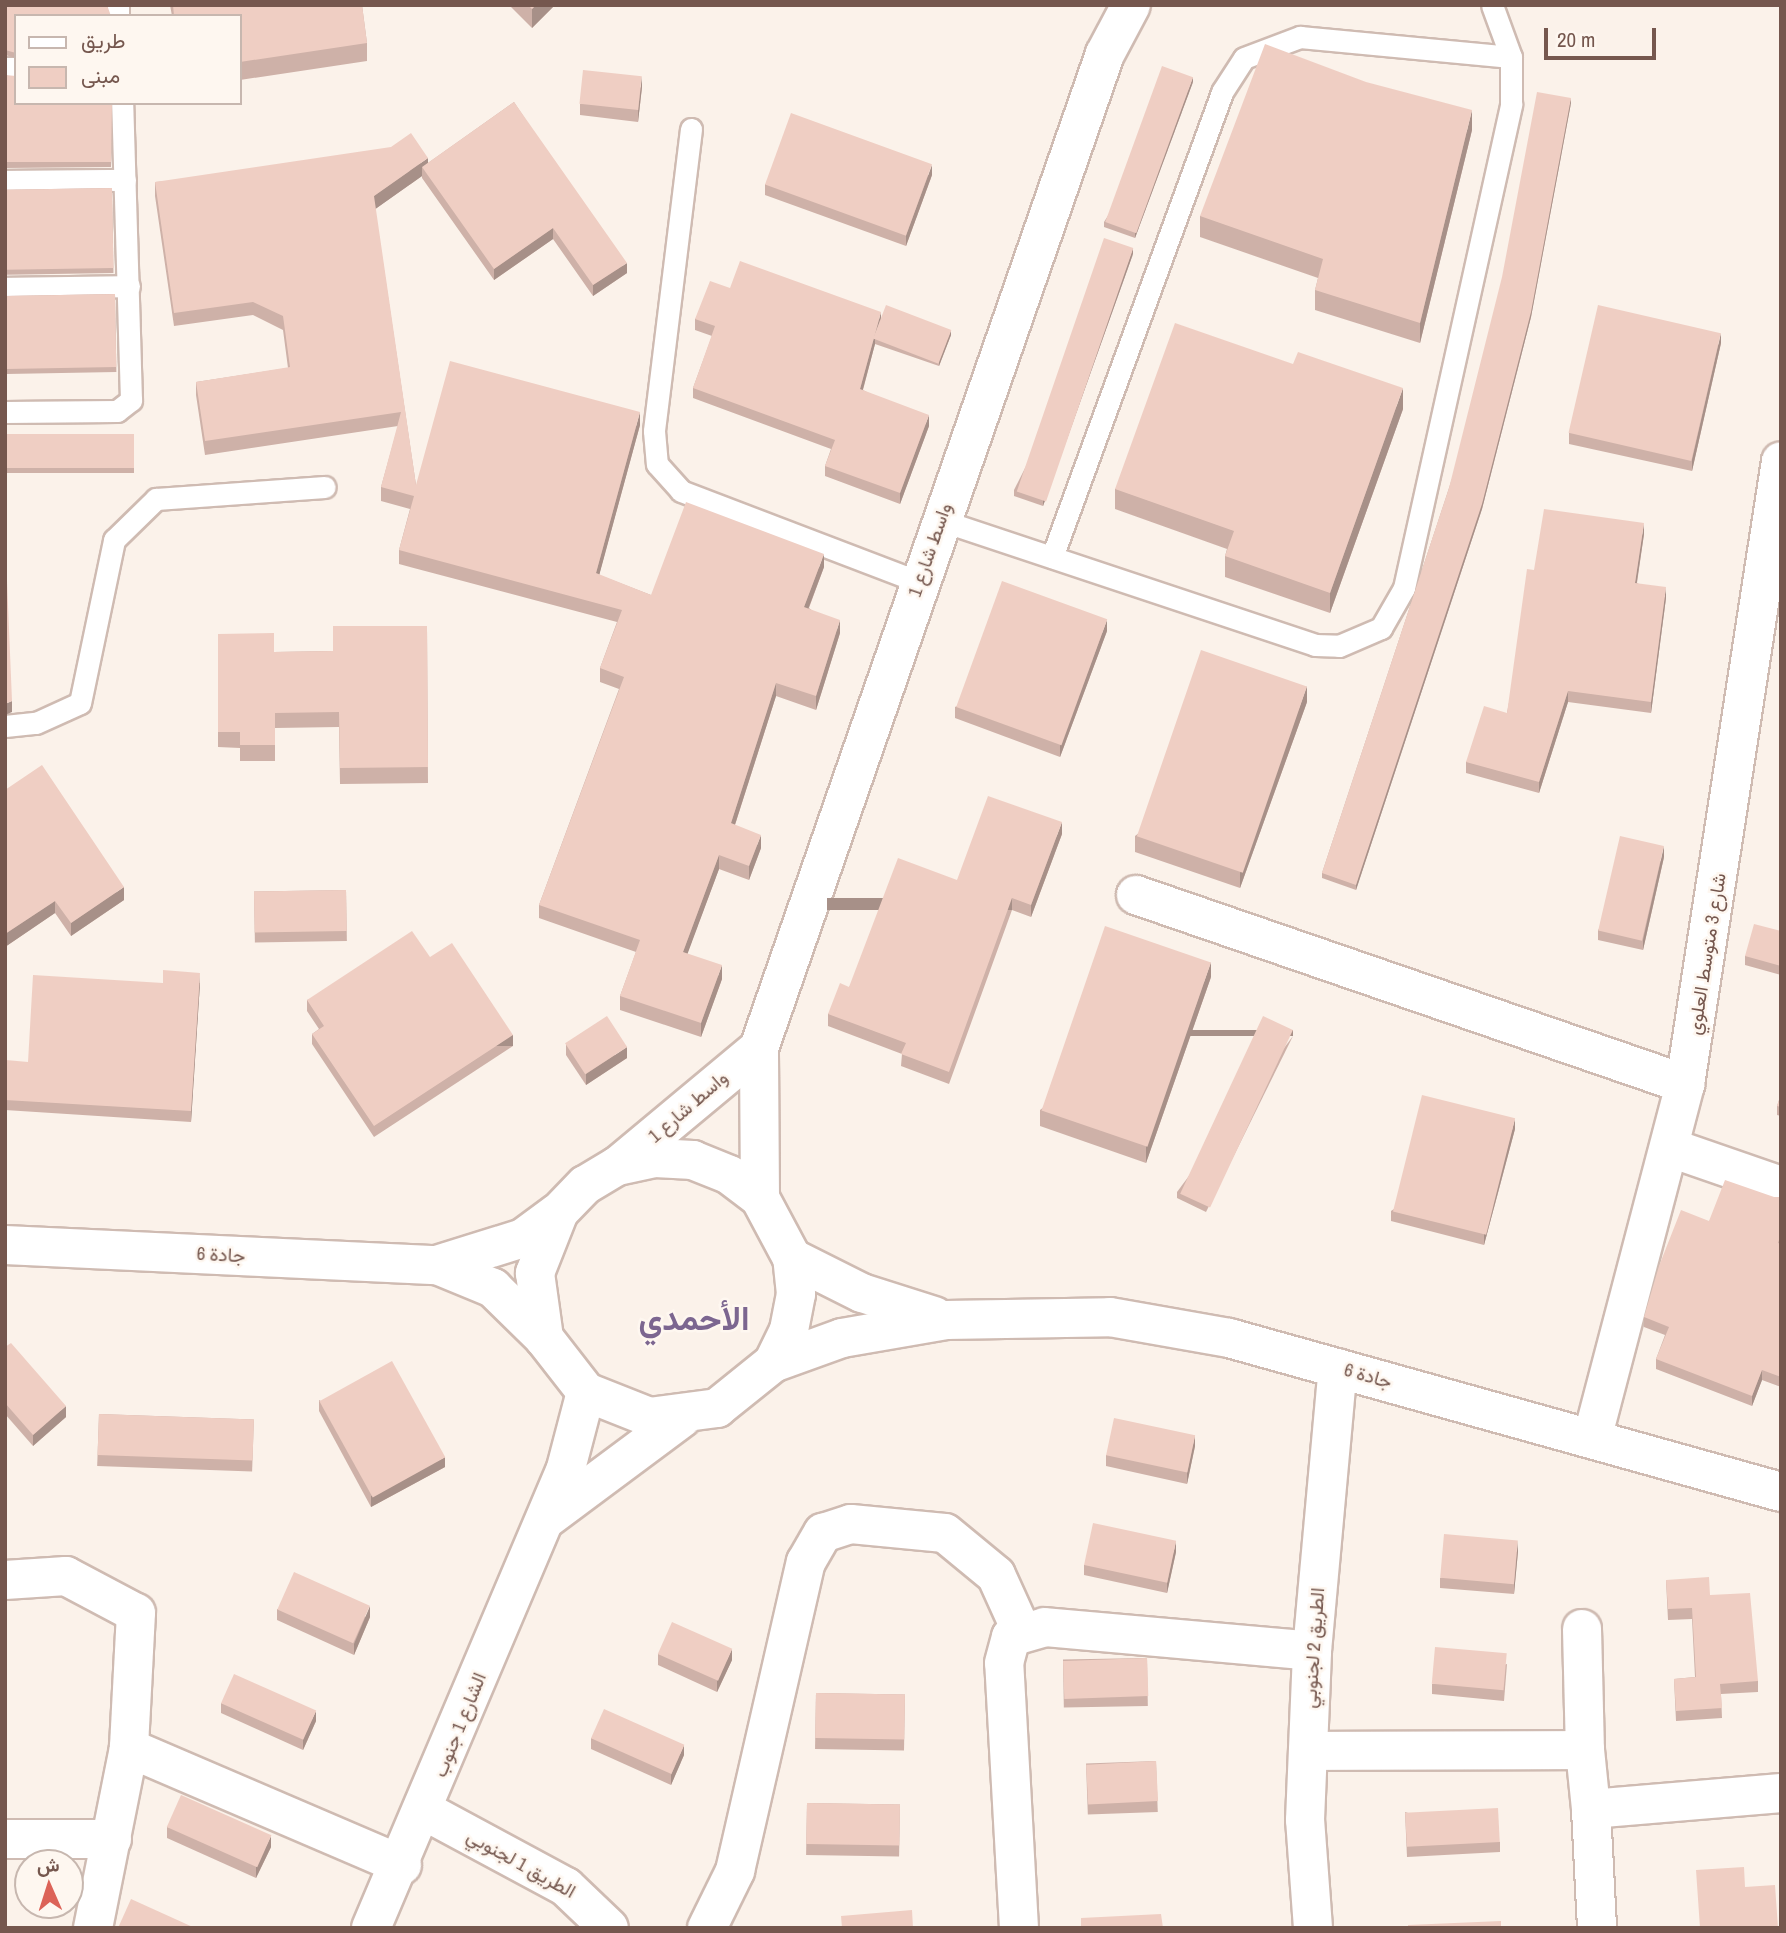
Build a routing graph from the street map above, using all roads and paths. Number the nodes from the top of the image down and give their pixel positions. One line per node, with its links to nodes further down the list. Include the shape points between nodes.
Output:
1 (1107, 5): 4 (street, واسط شارع 1)
2 (1131, 5): 4 (street, واسط شارع 1)
3 (1492, 5): 5 (lane)
4 (1105, 54): 15 (street, واسط شارع 1)
5 (1511, 57): 16 (lane, via 1300,37 1280,40 1244,58 1222,92); 16 (lane, via 1511,104 1404,588 1381,628 1350,643 1315,645)
6 (122, 105): 8 (lane)
7 (691, 130): 17 (lane, via 654,431 657,464 681,492)
8 (125, 180): 9 (lane); 10 (lane)
9 (5, 181)
10 (129, 286): 11 (lane); 12 (lane, via 134,388 128,405 117,411)
11 (5, 288)
12 (5, 412)
13 (1781, 461): 21 (street, شارع 3 متوسط العلوي)
14 (325, 486): 18 (lane, via 156,499 114,540 80,703 36,723)
15 (940, 520): 16 (lane); 17 (street, واسط شارع 1)
16 (1052, 556)
17 (919, 582): 20 (street, واسط شارع 1)
18 (5, 726)
19 (1136, 895): 21 (street)
20 (759, 1048): 23 (street, واسط شارع 1); 25 (street, واسط شارع 1)
21 (1685, 1084): 22 (street, شارع 3 متوسط العلوي)
22 (1671, 1148): 24 (street); 36 (street, شارع 3 متوسط العلوي)
23 (617, 1166): 25 (street, via 655,1158 693,1160 730,1175); 26 (street, via 584,1185)
24 (1781, 1186)
25 (760, 1198): 28 (street)
26 (559, 1212): 29 (street, جادة 6, via 523,1238); 31 (street, via 535,1273)
27 (5, 1245): 29 (street, جادة 6)
28 (792, 1258): 30 (street, جادة 6, via 862,1293); 32 (street, via 796,1294 789,1330)
29 (437, 1265): 31 (street, جادة 6, via 493,1288)
30 (946, 1320): 32 (street, جادة 6, via 842,1338); 33 (street, جادة 6, via 1110,1317 1229,1338)
31 (544, 1338): 34 (street, جادة 6)
32 (773, 1363): 35 (street, via 717,1408)
33 (1338, 1368): 36 (street, جادة 6); 42 (street, الطريق 2 لجنوبي)
34 (586, 1392): 35 (street, via 615,1409); 38 (street, الشارع 1 جنوب)
35 (682, 1418): 38 (street, الشارع 1 جنوب, via 646,1439)
36 (1592, 1439): 37 (street, جادة 6)
37 (1781, 1492)
38 (545, 1520): 48 (street, الشارع 1 جنوب)
39 (5, 1580): 43 (street, via 66,1576 136,1613)
40 (1582, 1629): 44 (street)
41 (1021, 1630): 42 (street, via 1045,1627); 55 (street, via 996,1575 945,1533 851,1524 823,1532 806,1562 735,1871); 56 (street, via 1003,1654)
42 (1312, 1651): 45 (street, الطريق 2 لجنوبي)
43 (129, 1748): 50 (street); 51 (street)
44 (1585, 1750): 45 (street); 47 (street)
45 (1308, 1751): 57 (street, الطريق 2 لجنوبي)
46 (1781, 1793): 47 (street)
47 (1591, 1809): 58 (street)
48 (425, 1811): 51 (street, الشارع 1 جنوب); 54 (street, الطريق 1 لجنوبي, via 566,1887)
49 (5, 1839): 50 (street)
50 (112, 1839): 52 (street)
51 (402, 1865): 53 (street, الشارع 1 جنوب)
52 (93, 1928)
53 (371, 1928)
54 (609, 1928)
55 (707, 1928)
56 (1019, 1928)
57 (1313, 1928)
58 (1597, 1928)

